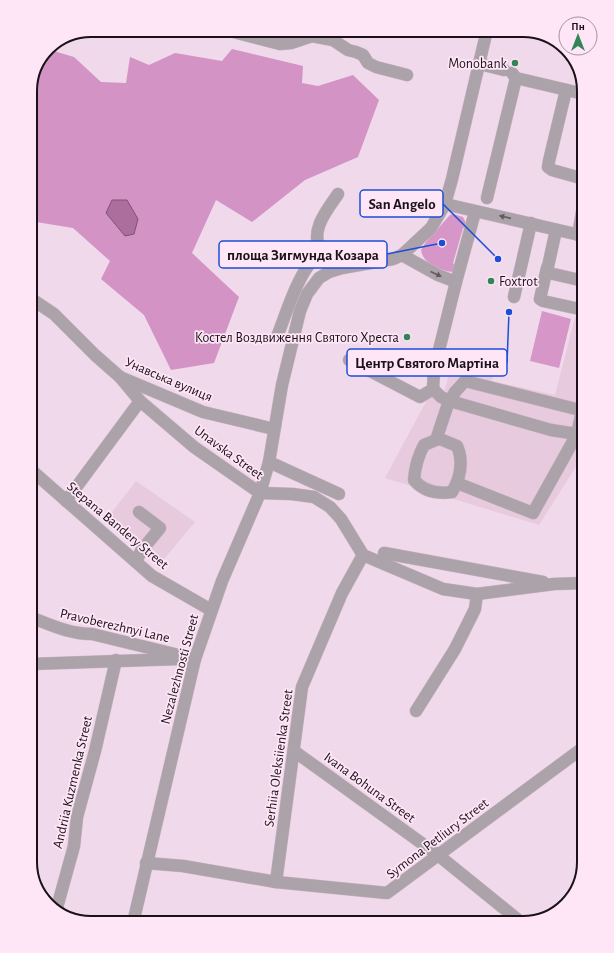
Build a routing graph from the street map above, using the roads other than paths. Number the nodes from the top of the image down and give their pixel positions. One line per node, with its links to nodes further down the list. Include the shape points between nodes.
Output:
1 (253, 37): 2 (street, via 280,44)
2 (309, 37)
3 (336, 37): 7 (street, via 348,50 363,55 368,63)
4 (486, 37): 5 (street)
5 (480, 64): 6 (street); 13 (street)
6 (511, 74): 8 (street); 12 (street)
7 (407, 76)
8 (566, 90): 9 (street); 10 (street, via 548,167)
9 (577, 92)
10 (577, 177)
11 (338, 194): 18 (street, via 319,223 317,231)
12 (487, 198)
13 (445, 204): 14 (street); 19 (street, via 431,228)
14 (475, 212): 15 (street, one-way to 14); 23 (street)
15 (531, 223): 16 (street); 24 (street)
16 (556, 230): 17 (street); 21 (street)
17 (577, 235)
18 (321, 251): 20 (street); 27 (street, via 293,293)
19 (402, 255): 20 (street, Nezalezhnosti Street); 23 (street, one-way to 23)
20 (363, 265): 36 (street, Nezalezhnosti Street, via 329,272 319,278 307,294 291,344)
21 (546, 268): 22 (street, via 549,273); 26 (street, via 540,299)
22 (577, 279)
23 (456, 282): 30 (street)
24 (514, 296)
25 (37, 303): 31 (street, Унавська вулиця, via 54,314)
26 (577, 308)
27 (277, 338)
28 (348, 360): 32 (street, via 420,396)
29 (393, 363): 30 (street, via 429,367)
30 (434, 370): 32 (street)
31 (120, 377): 34 (street, Unavska Street); 36 (street, Унавська вулиця, via 202,412)
32 (433, 389): 33 (street)
33 (450, 401): 35 (street, via 465,381); 37 (street, via 550,430); 38 (street)
34 (140, 402): 42 (street, Unavska Street, via 194,447); 44 (street)
35 (577, 409)
36 (274, 428): 39 (street, Nezalezhnosti Street)
37 (577, 434): 41 (street, via 533,513)
38 (436, 440): 41 (street, via 440,439 458,446 461,454); 41 (street, via 424,445 416,463 414,480 429,491 442,493 452,492)
39 (269, 462): 42 (street, Nezalezhnosti Street); 43 (street, Unavska Street)
40 (37, 475): 44 (street, Stepana Bandery Street)
41 (458, 484)
42 (260, 493): 47 (street, Unavska Street, via 314,497 330,507 341,519); 52 (street, Nezalezhnosti Street)
43 (339, 494)
44 (66, 501): 48 (street, Stepana Bandery Street)
45 (139, 512): 48 (street, via 160,528 141,551)
46 (384, 553): 50 (street)
47 (364, 555): 51 (street, via 443,589); 58 (street, Serhiia Oleksiienka Street, via 342,593 302,687)
48 (136, 562): 52 (street, Stepana Bandery Street, via 152,576)
49 (577, 583): 50 (street)
50 (554, 584): 51 (street)
51 (476, 594): 57 (street, via 475,609 455,649)
52 (211, 610): 54 (street, Nezalezhnosti Street)
53 (37, 620): 54 (street, Pravoberezhnyi Lane, via 67,631 92,634)
54 (195, 659): 55 (street); 61 (street, Nezalezhnosti Street)
55 (116, 660): 56 (street); 63 (street, Andriia Kuzmenka Street, via 77,817 74,846)
56 (37, 664)
57 (416, 711)
58 (294, 751): 60 (street, Ivana Bohuna Street); 62 (street, Serhiia Oleksiienka Street)
59 (577, 753): 60 (street, Symona Petliury Street)
60 (438, 855): 62 (street, Symona Petliury Street, via 387,893); 65 (street, Ivana Bohuna Street)
61 (146, 863): 62 (street, Symona Petliury Street, via 183,866); 64 (street, Nezalezhnosti Street)
62 (276, 882)
63 (58, 905)
64 (135, 916)
65 (513, 916)

